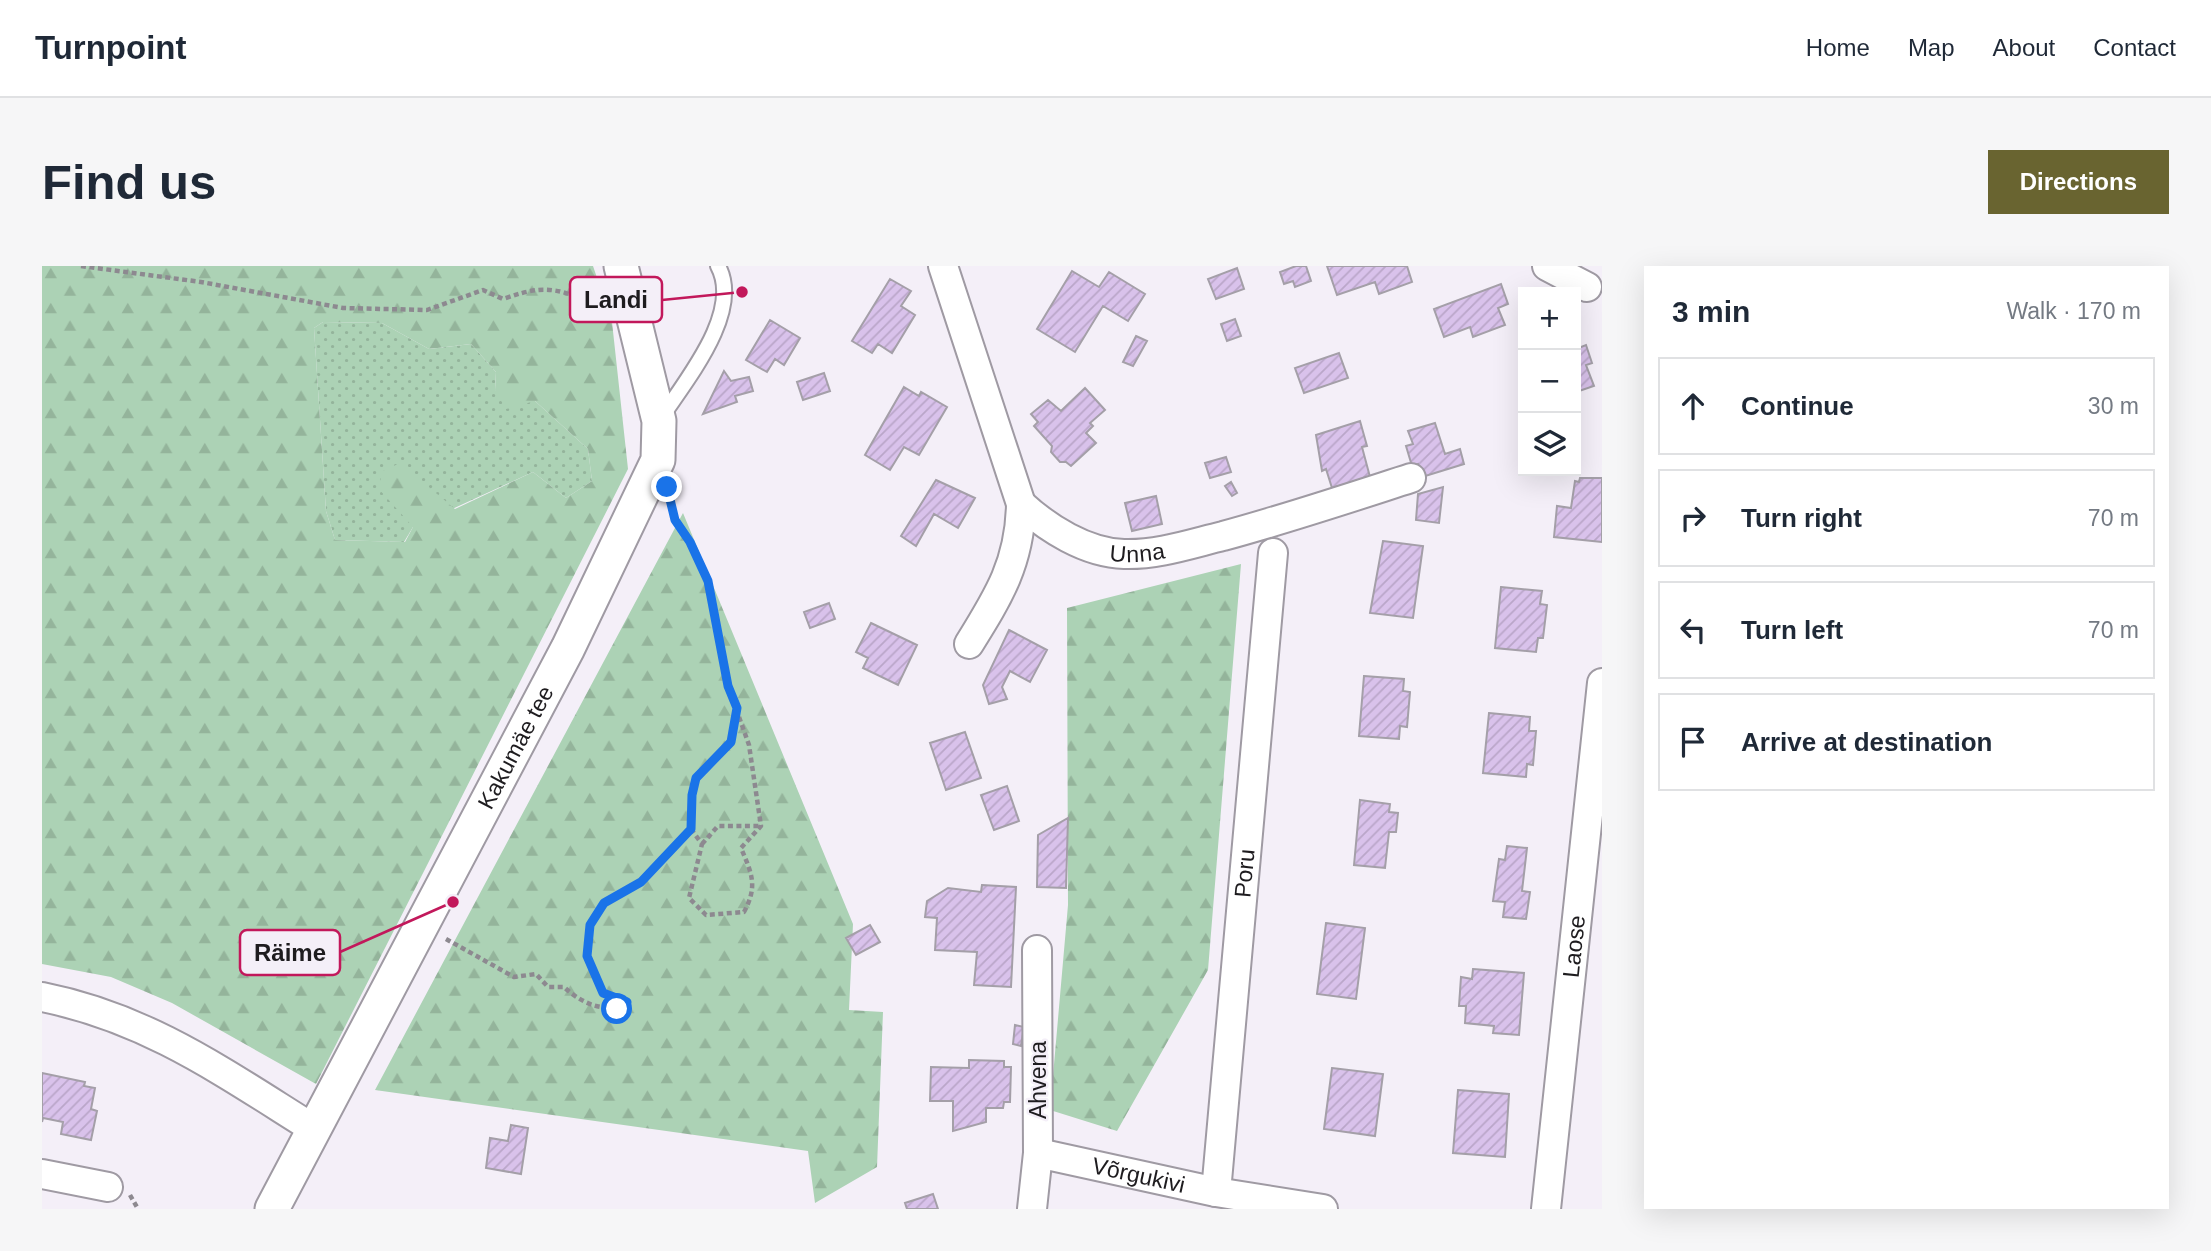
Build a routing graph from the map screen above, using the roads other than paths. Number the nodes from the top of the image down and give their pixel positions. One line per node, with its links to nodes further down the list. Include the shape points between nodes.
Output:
1 (718, 266): 6 (lane, via 726,292 713,335)
2 (943, 266): 8 (street, Unna)
3 (1546, 266): 5 (street)
4 (621, 267): 6 (street, Kakumäe tee)
5 (1587, 287)
6 (659, 421): 14 (street, Kakumäe tee, via 658,460 641,500)
7 (1411, 478): 8 (street, Unna, via 1168,550 1122,554 1047,528)
8 (1021, 504): 10 (street, Unna, via 1020,539 998,597)
9 (1273, 553): 18 (street, Poru)
10 (969, 644)
11 (1602, 683): 22 (street, Laose)
12 (1037, 950): 15 (street, Ahvena)
13 (42, 997): 14 (street, via 124,1019 167,1039)
14 (314, 1129): 19 (street, Kakumäe tee)
15 (1038, 1153): 18 (street, Võrgukivi); 20 (street, Ahvena)
16 (42, 1174): 17 (street)
17 (108, 1187)
18 (1216, 1192): 21 (street, Võrgukivi)
19 (272, 1209)
20 (1032, 1209)
21 (1323, 1209)
22 (1545, 1209)

